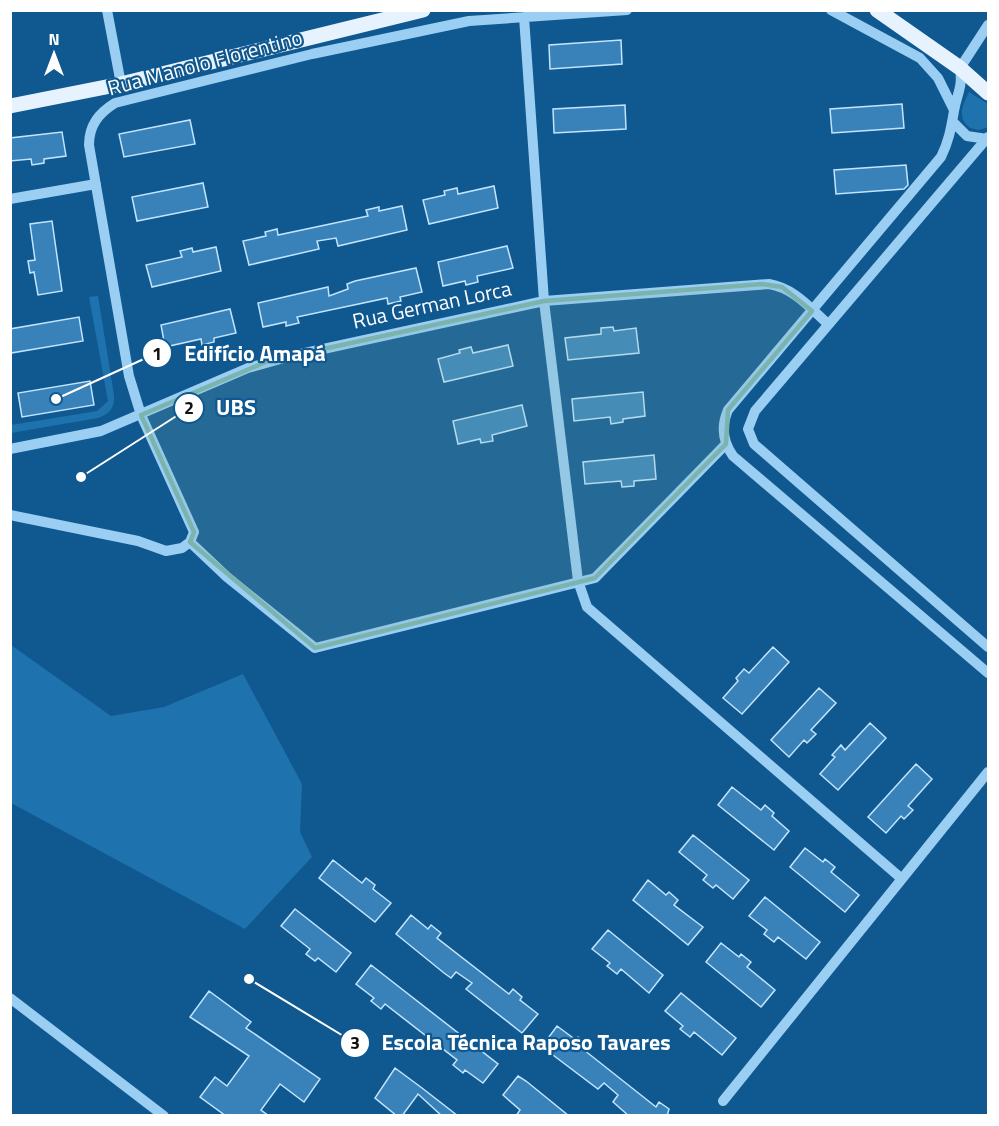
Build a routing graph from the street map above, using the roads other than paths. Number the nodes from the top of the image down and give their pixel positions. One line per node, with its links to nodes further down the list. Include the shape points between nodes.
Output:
1 (107, 10): 9 (street)
2 (423, 10): 9 (main road)
3 (627, 10): 6 (street, Rua Manolo Florentino)
4 (831, 10): 12 (street, via 920,58 938,78)
5 (877, 10): 8 (main road)
6 (524, 17): 15 (street, Rua Manolo Florentino, via 469,21 424,30 115,104 97,118 89,133); 17 (street)
7 (988, 25): 8 (street)
8 (960, 69): 10 (main road); 12 (street, via 963,85)
9 (121, 84): 11 (main road)
10 (988, 89)
11 (10, 106)
12 (954, 110): 13 (street)
13 (954, 123): 14 (street, via 967,136); 18 (street, via 947,146 933,168)
14 (988, 138): 19 (street)
15 (96, 184): 16 (street); 20 (street, Rua Manolo Florentino, via 129,376)
16 (10, 199)
17 (544, 301): 18 (street, Rua German Lorca, via 762,284 789,291); 20 (street, Rua German Lorca, via 268,361); 25 (street)
18 (812, 310): 19 (street, Rua German Lorca); 21 (street, via 728,410 724,423)
19 (828, 324): 26 (street, via 750,416 751,440)
20 (141, 415): 22 (street, Rua German Lorca, via 86,435); 24 (street, Rua Manolo Florentino, via 194,532)
21 (726, 444): 25 (street, via 595,578); 27 (street, via 733,456)
22 (10, 448)
23 (10, 514): 24 (street, via 138,541 166,551)
24 (190, 542): 25 (street, via 315,648)
25 (578, 581): 31 (street, via 586,607)
26 (964, 627): 27 (street); 28 (street)
27 (952, 642): 29 (street)
28 (988, 647)
29 (988, 673)
30 (988, 772): 31 (street)
31 (902, 879): 33 (street)
32 (10, 998): 34 (street)
33 (723, 1101)
34 (164, 1116)

